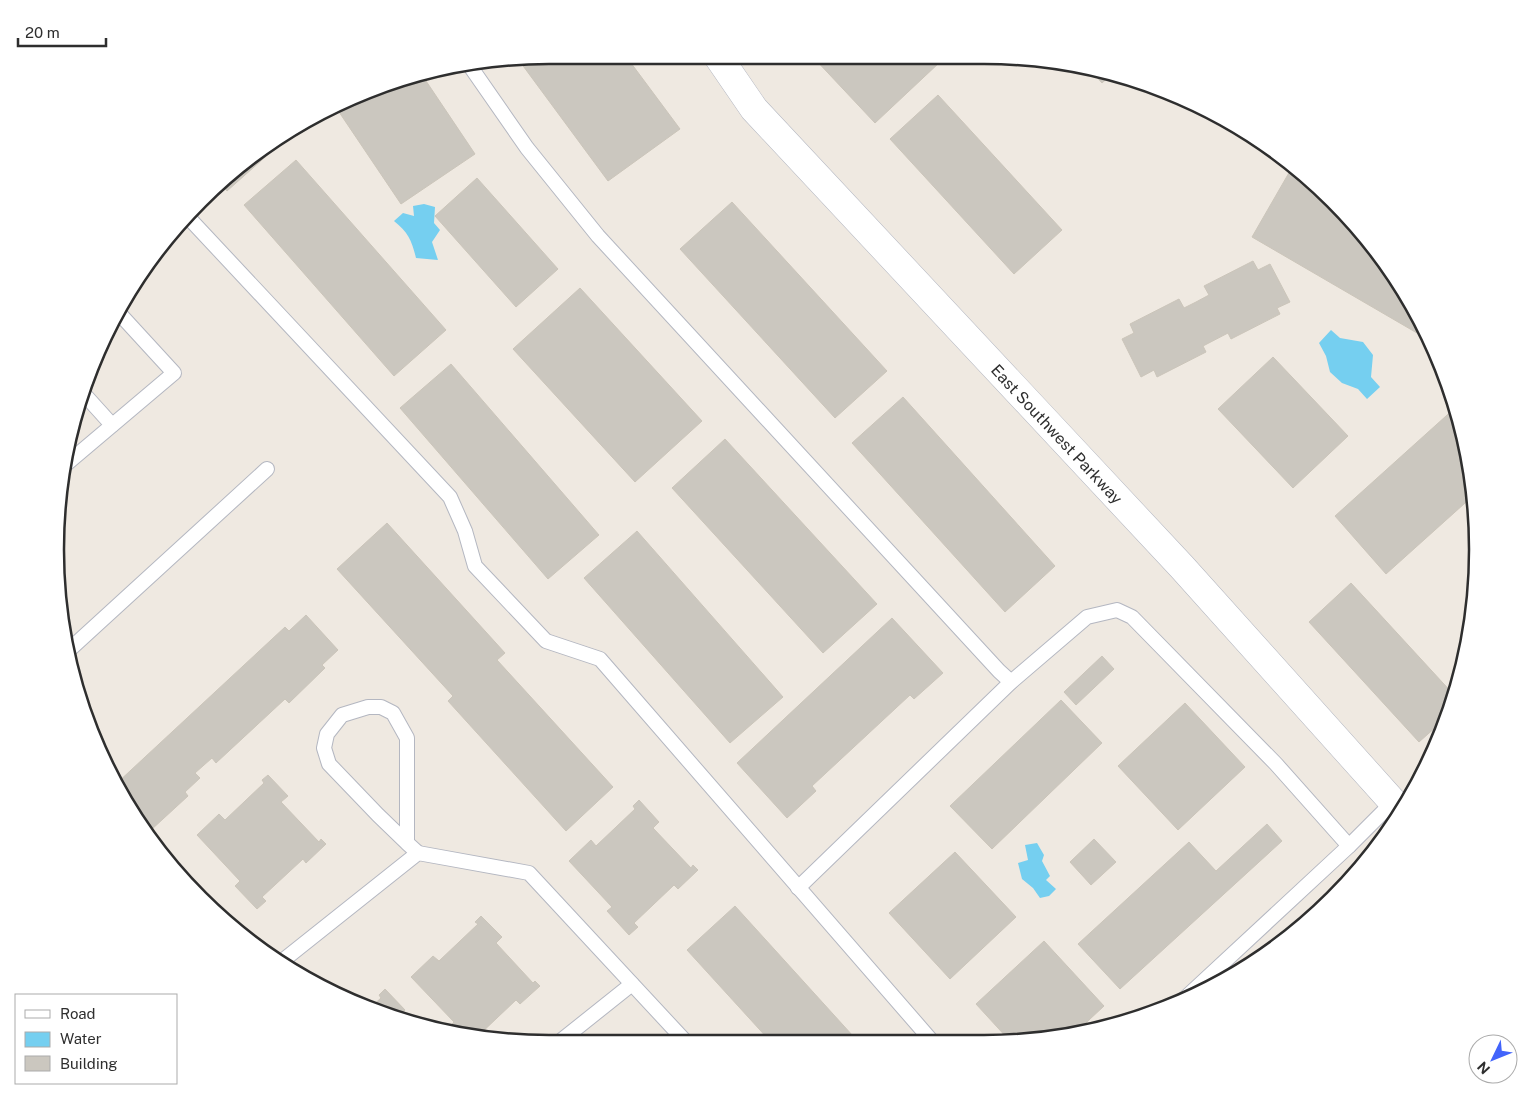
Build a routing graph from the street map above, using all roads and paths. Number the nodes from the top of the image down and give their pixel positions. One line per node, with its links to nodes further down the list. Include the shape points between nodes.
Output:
1 (723, 64): 11 (street, East Southwest Parkway, via 754,108 1182,567)
2 (473, 70): 10 (lane, via 526,148 598,236)
3 (192, 221): 16 (lane, via 450,497 465,531 475,566 546,640 600,659)
4 (123, 318): 6 (lane, via 174,372)
5 (88, 399): 6 (lane)
6 (112, 425): 7 (lane)
7 (72, 459)
8 (267, 469): 9 (lane)
9 (73, 646)
10 (1011, 682): 14 (lane, via 1087,617 1117,610 1132,617 1276,764); 16 (lane)
11 (1396, 805)
12 (1393, 809): 14 (lane)
13 (407, 843): 13 (lane, via 329,764 324,748 327,734 342,715 368,706 381,707 393,713 407,738); 15 (lane)
14 (1349, 846): 18 (lane)
15 (418, 853): 17 (lane); 19 (lane, via 529,873)
16 (798, 888): 22 (lane)
17 (287, 957)
18 (1201, 983)
19 (632, 984): 20 (lane); 21 (lane)
20 (568, 1035)
21 (678, 1035)
22 (927, 1035)

